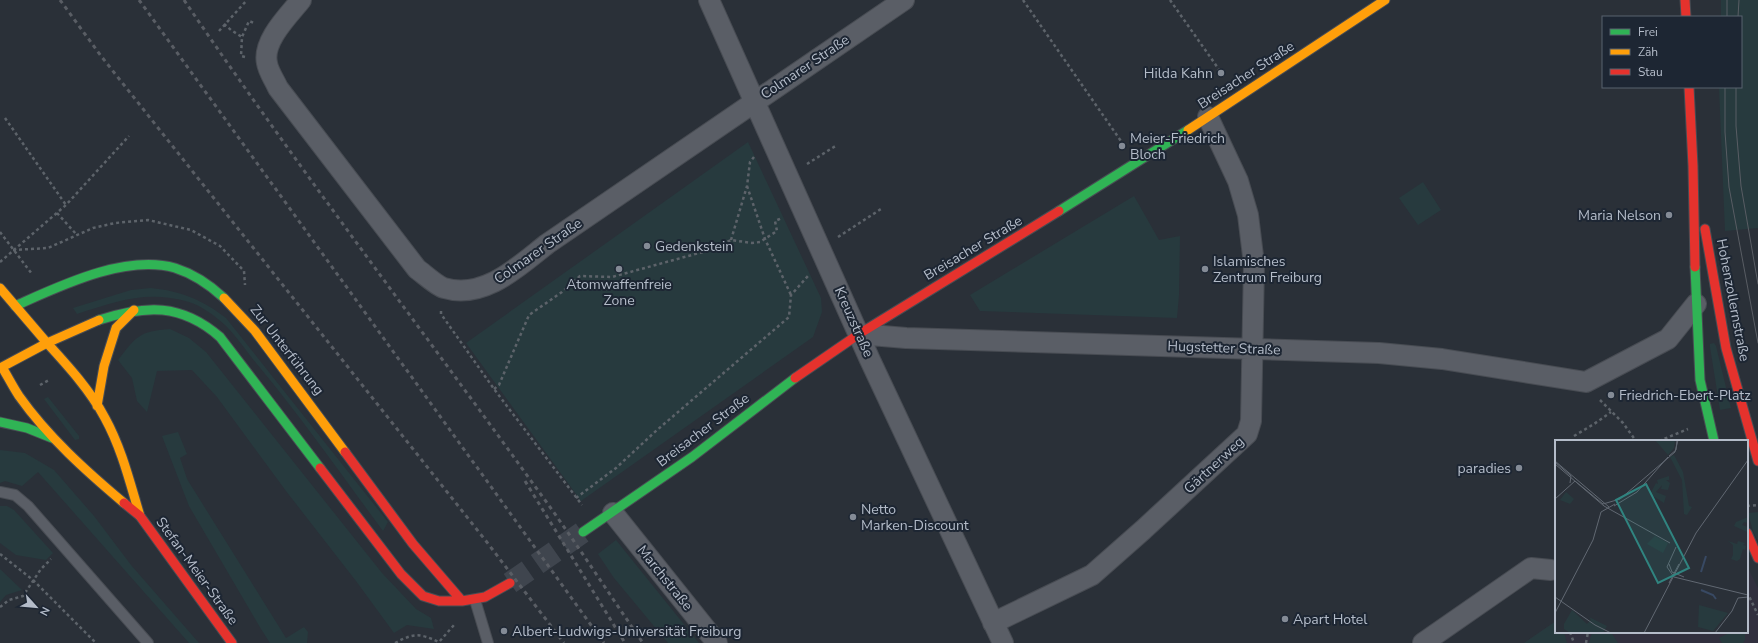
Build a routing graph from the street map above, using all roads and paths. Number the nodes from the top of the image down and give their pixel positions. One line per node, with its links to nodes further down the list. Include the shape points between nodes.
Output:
1 (247, 0): 11 (path)
2 (301, 0): 40 (street, Colmarer Straße, via 275,31 268,46 266,62 278,88 417,269)
3 (709, 0): 17 (street, Kreuzstraße)
4 (904, 0): 17 (street, Colmarer Straße)
5 (1023, 0): 23 (path)
6 (1170, 0): 16 (path)
7 (1385, 0): 16 (main road, Breisacher Straße)
8 (1685, 0): 9 (main road)
9 (1686, 16)
10 (249, 22): 13 (path)
11 (224, 24): 12 (path); 13 (path)
12 (219, 31)
13 (242, 37): 14 (path)
14 (241, 56)
15 (1689, 88): 24 (main road, Hohenzollernstraße)
16 (1238, 98): 18 (main road, Breisacher Straße)
17 (755, 101): 21 (street, Kreuzstraße); 40 (street, Colmarer Straße, via 493,284 466,291)
18 (1208, 117): 23 (main road, Breisacher Straße); 48 (street, Gärtnerweg, via 1238,181 1248,215 1254,264)
19 (5, 118): 27 (path)
20 (129, 136): 27 (path)
21 (770, 136): 25 (street, Kreuzstraße); 26 (path, via 750,162)
22 (837, 145): 25 (path)
23 (1136, 164): 46 (main road, Breisacher Straße)
24 (1694, 166): 42 (main road, Hohenzollernstraße); 61 (main road, Hohenzollernstraße, via 1726,348)
25 (788, 177): 28 (street, Kreuzstraße)
26 (747, 186): 33 (path); 34 (path)
27 (66, 206): 30 (path)
28 (802, 209): 33 (path, via 775,221 777,232); 35 (street, Kreuzstraße)
29 (881, 209): 35 (path)
30 (57, 213): 32 (path); 36 (path)
31 (0, 232): 36 (path)
32 (77, 235)
33 (765, 239): 34 (path, via 752,243); 41 (path)
34 (731, 240): 51 (path, via 710,250 612,277 580,276 529,315 499,385)
35 (820, 248): 38 (street, Kreuzstraße)
36 (14, 250): 37 (path)
37 (0, 262)
38 (828, 266): 41 (path, via 810,274); 46 (street, Kreuzstraße)
39 (0, 288): 43 (main road, Stefan-Meier-Straße)
40 (443, 288): 51 (path, via 441,314)
41 (791, 295): 63 (path, via 789,317 616,468)
42 (1696, 304): 50 (street, via 1668,339); 60 (main road, Hohenzollernstraße, via 1700,380)
43 (15, 306): 45 (main road, Zur Unterführung); 47 (main road, Stefan-Meier-Straße); 79 (main road, Zur Unterführung, via 73,283 127,266 176,268 208,284 229,301 246,320 311,403 416,550)
44 (134, 310): 47 (main road); 52 (main road, via 116,328 104,366); 79 (main road, via 164,309 192,317 220,337 412,586 423,596 439,601)
45 (5, 311)
46 (859, 334): 48 (street, Hugstetter Straße, via 906,338); 66 (main road, Breisacher Straße, via 788,383 692,457); 82 (street, Kreuzstraße)
47 (47, 343): 49 (main road); 52 (main road, Stefan-Meier-Straße)
48 (1253, 349): 50 (street, Hugstetter Straße, via 1379,353 1442,359); 82 (street, Gärtnerweg, via 1251,421 1247,434 1092,575)
49 (1, 366): 57 (main road, Stefan-Meier-Straße, via 19,396)
50 (1586, 382): 53 (path)
51 (494, 389): 63 (path)
52 (97, 406): 67 (main road, Stefan-Meier-Straße, via 119,448)
53 (1611, 412): 56 (path); 58 (path)
54 (0, 422): 57 (main road, via 27,428)
55 (1691, 428): 59 (path)
56 (1574, 436)
57 (53, 438): 67 (main road, Stefan-Meier-Straße, via 95,479)
58 (1635, 440)
59 (1661, 440)
60 (1714, 440)
61 (1756, 464)
62 (0, 492): 71 (lane, via 15,495 24,502)
63 (576, 498): 68 (path)
64 (1758, 505): 65 (path)
65 (1748, 506)
66 (613, 513): 68 (main road, Breisacher Straße); 91 (street, Marchstraße)
67 (140, 516): 88 (main road, Stefan-Meier-Straße)
68 (596, 524): 69 (main road, Breisacher Straße)
69 (583, 532)
70 (1748, 535): 73 (main road)
71 (64, 546): 75 (path); 87 (lane)
72 (0, 554): 75 (path)
73 (1758, 558)
74 (1551, 570): 93 (street, via 1531,568)
75 (33, 580): 80 (path, via 23,596 9,600); 86 (path)
76 (510, 583): 78 (main road)
77 (1748, 594): 81 (path)
78 (475, 600): 79 (main road); 90 (lane)
79 (462, 601)
80 (0, 607)
81 (1758, 615)
82 (993, 623): 92 (street, Kreuzstraße)
83 (1570, 633): 94 (path)
84 (1588, 633): 95 (path)
85 (439, 642): 89 (path, via 412,635)
86 (96, 643)
87 (148, 643)
88 (232, 643)
89 (395, 643)
90 (488, 643)
91 (717, 643)
92 (1003, 643)
93 (1423, 643)
94 (1574, 643)
95 (1586, 643)

